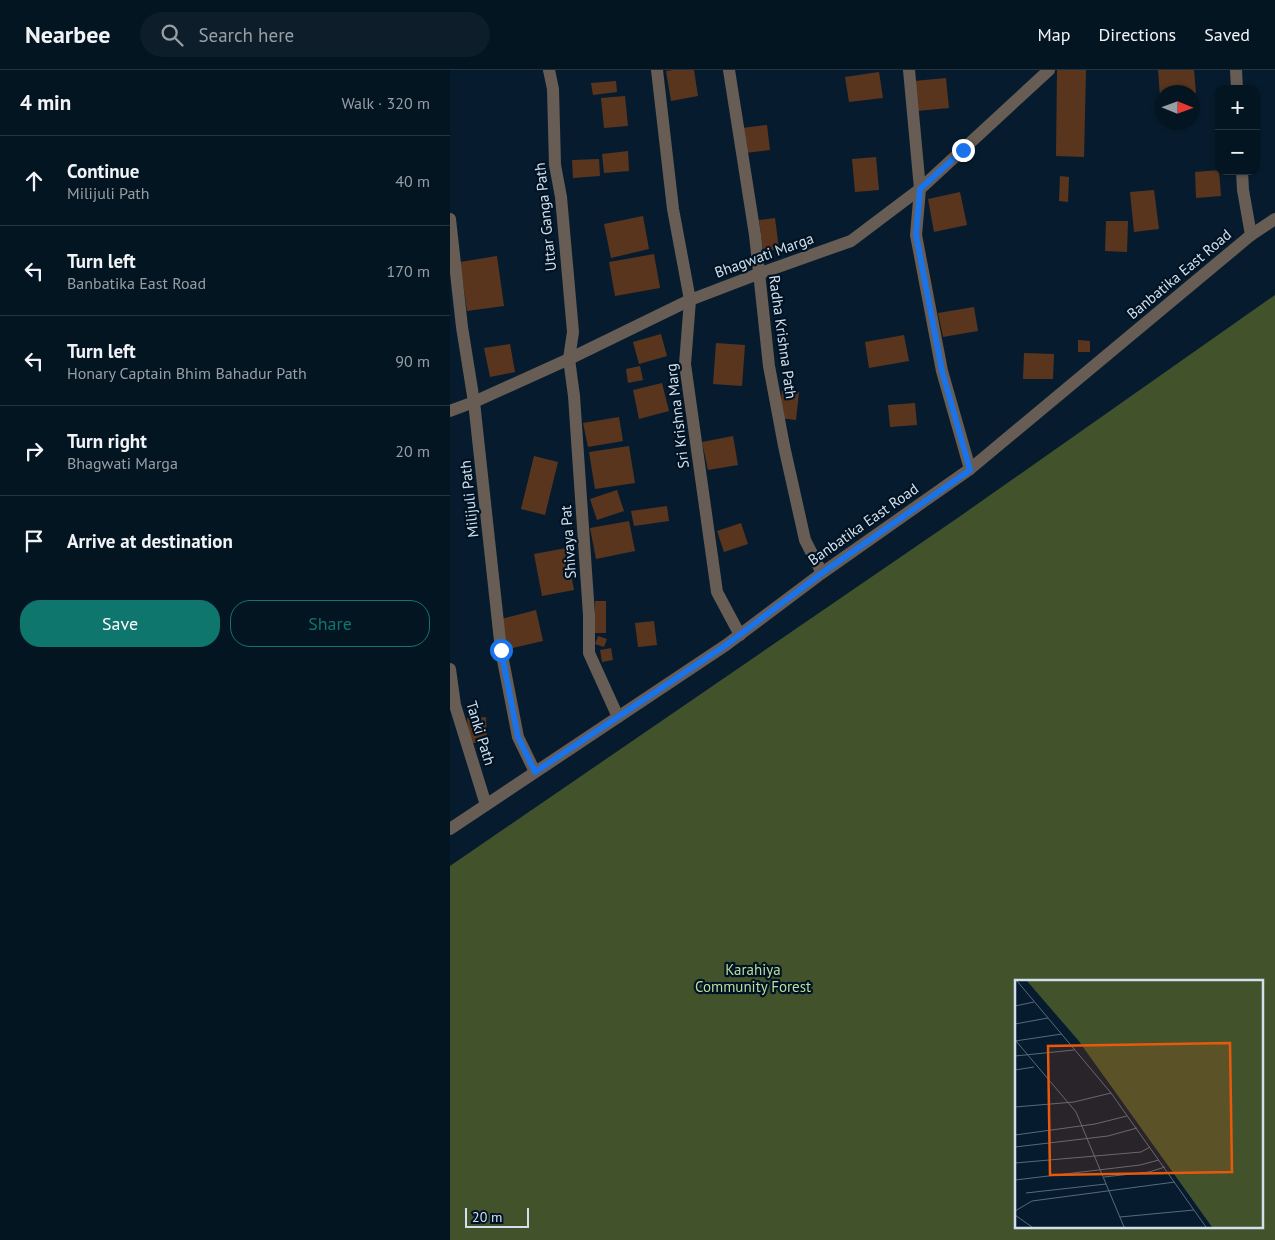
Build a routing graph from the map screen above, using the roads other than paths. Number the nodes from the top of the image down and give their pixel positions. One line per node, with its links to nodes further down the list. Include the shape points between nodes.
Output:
1 (549, 70): 15 (street, Uttar Ganga Path, via 553,88 555,165 561,197 573,332)
2 (657, 70): 14 (street, Sri Krishna Marg, via 673,209)
3 (729, 70): 13 (street, Radha Krishna Path, via 755,235)
4 (909, 70): 9 (street)
5 (1049, 70): 9 (street, Bhagwati Marga)
6 (1236, 70): 7 (street)
7 (1237, 85)
8 (1242, 175): 12 (street)
9 (920, 189): 13 (street, Bhagwati Marga, via 851,241); 18 (street, via 916,235 942,371)
10 (450, 219): 16 (street, Milijuli Path)
11 (1275, 219): 12 (street, Banbatika East Road)
12 (1251, 235): 18 (street, Banbatika East Road)
13 (758, 274): 14 (street, Bhagwati Marga); 19 (street, Radha Krishna Path, via 769,366 784,446 805,540)
14 (690, 300): 15 (street, Bhagwati Marga); 20 (street, Sri Krishna Marg, via 686,364 717,592)
15 (569, 359): 16 (street, Bhagwati Marga); 22 (street, Shivaya Pat, via 588,605 588,653)
16 (474, 402): 17 (street, Bhagwati Marga); 23 (street, Milijuli Path, via 501,650 518,737)
17 (450, 411)
18 (970, 470): 19 (street, Banbatika East Road)
19 (822, 573): 20 (street, Banbatika East Road)
20 (740, 635): 22 (street, Banbatika East Road)
21 (450, 668): 24 (street, Tanki Path, via 455,705)
22 (618, 717): 23 (street, Banbatika East Road)
23 (535, 772): 24 (street, Banbatika East Road)
24 (486, 805): 25 (street, Banbatika East Road)
25 (450, 829)

